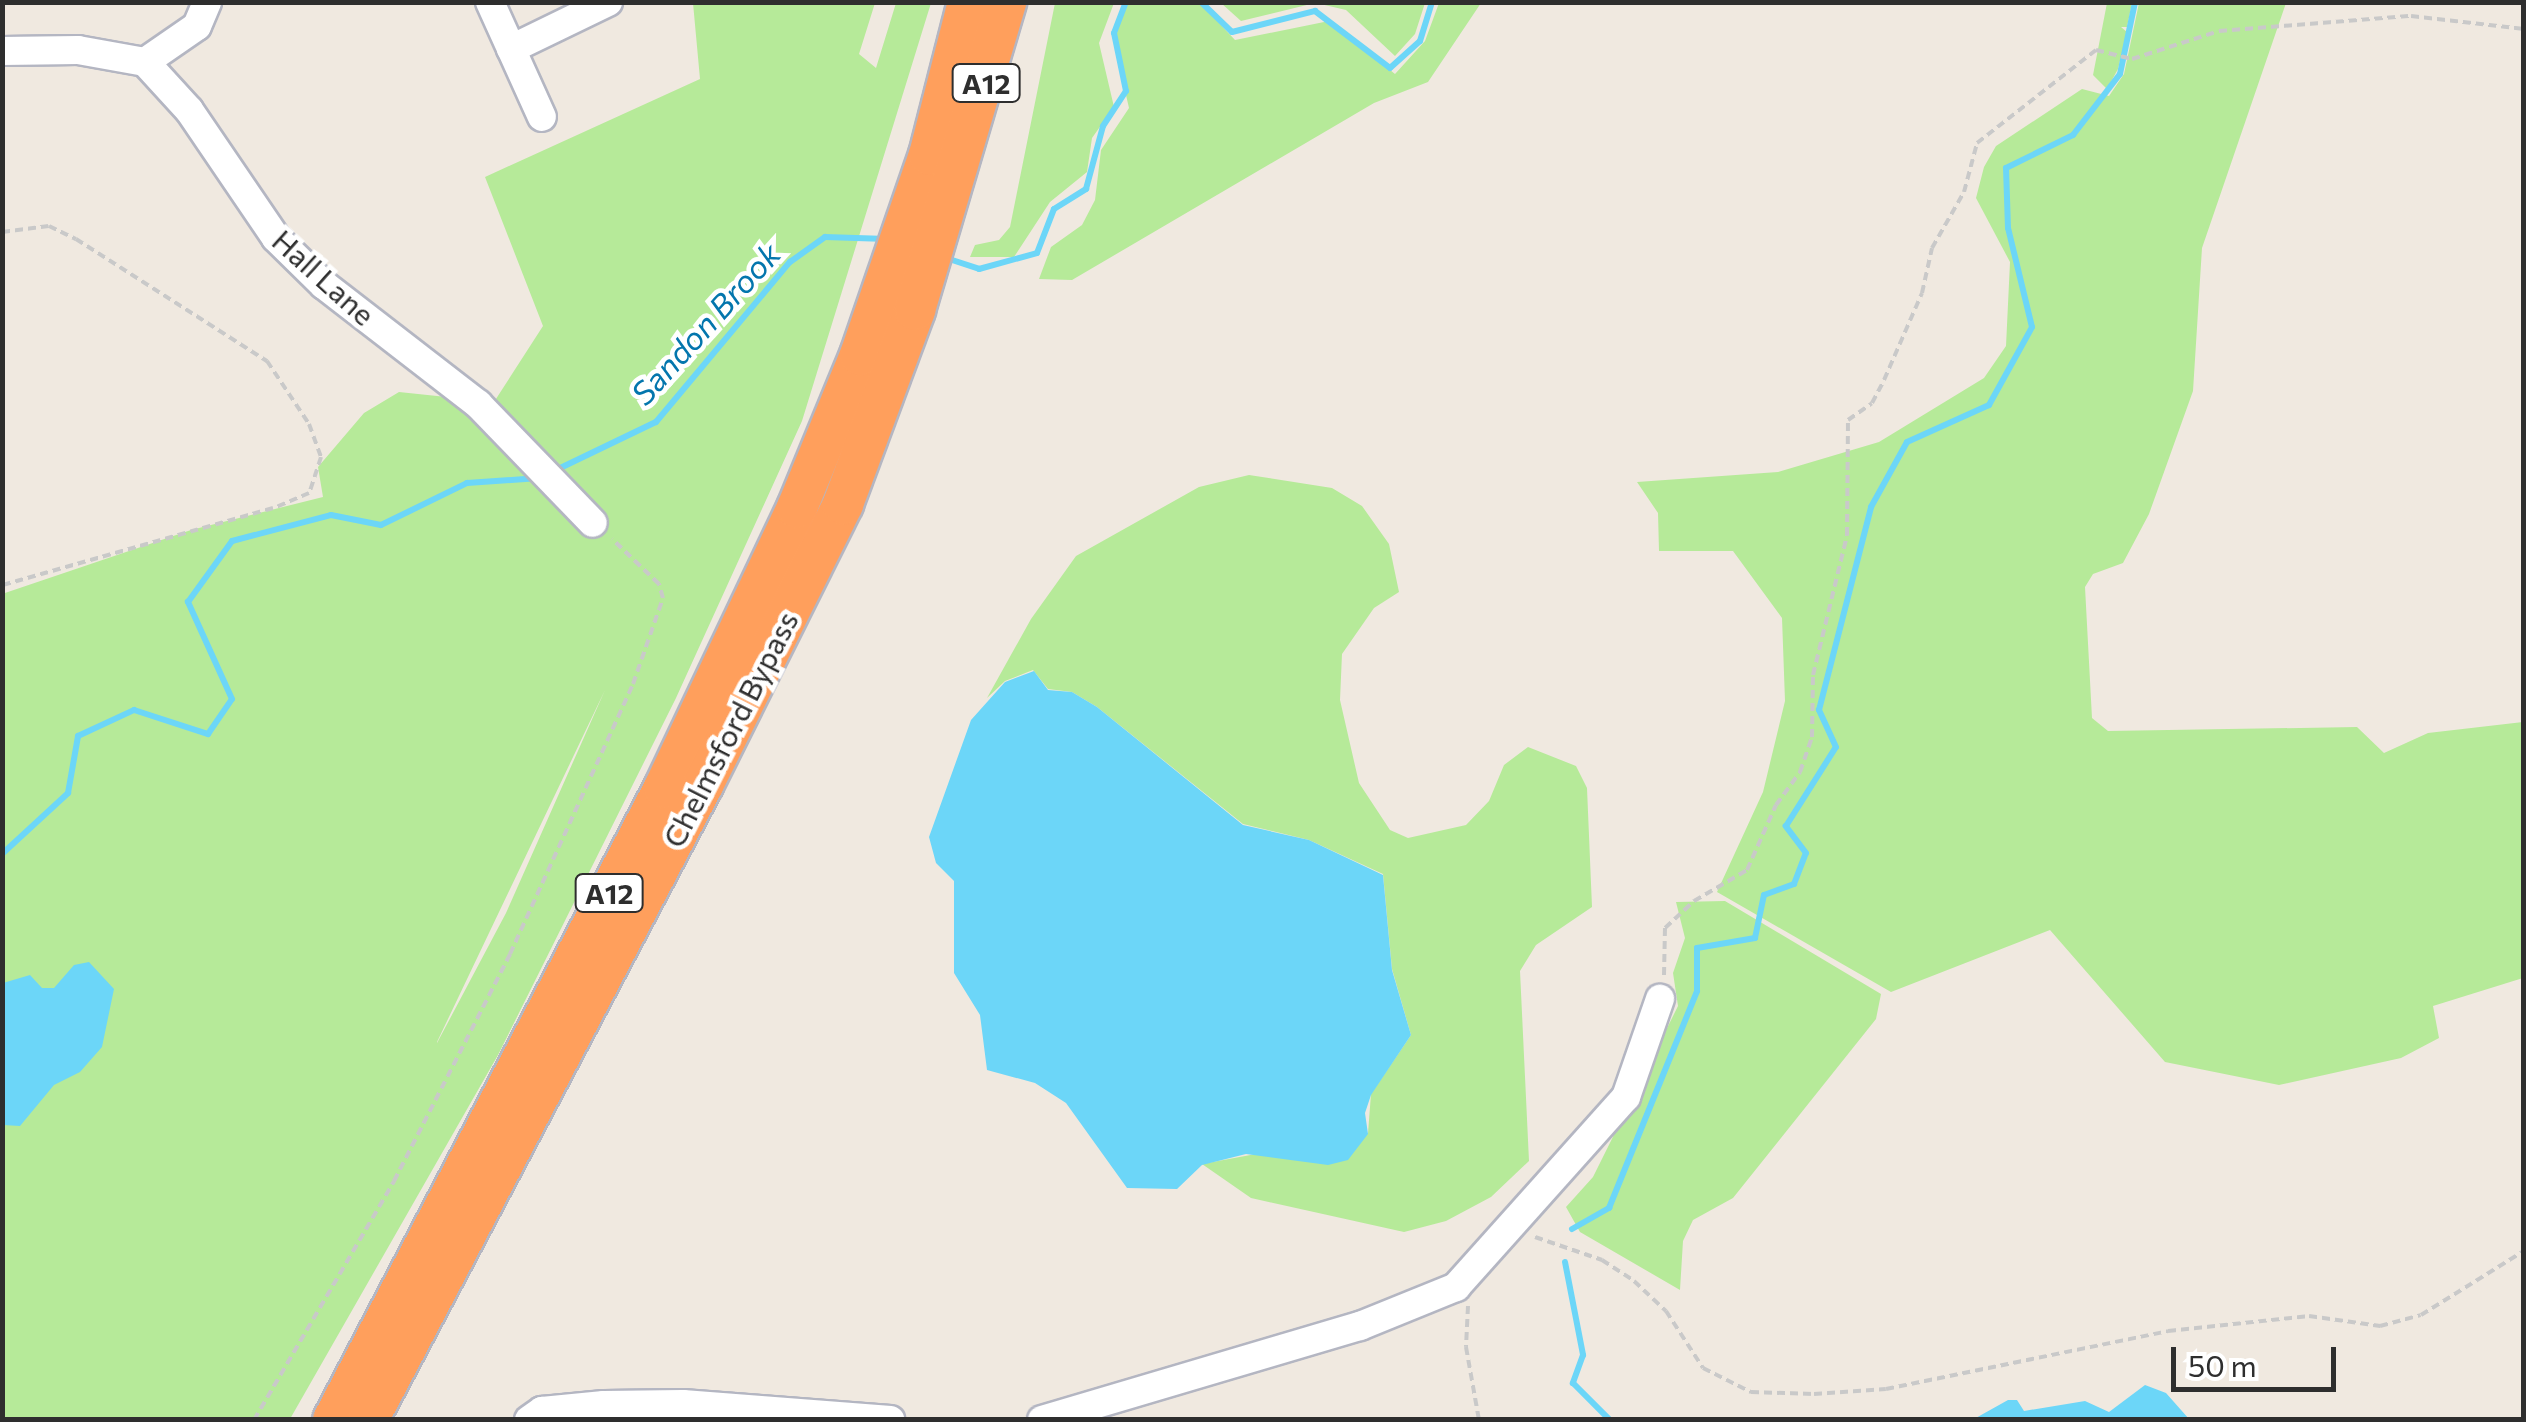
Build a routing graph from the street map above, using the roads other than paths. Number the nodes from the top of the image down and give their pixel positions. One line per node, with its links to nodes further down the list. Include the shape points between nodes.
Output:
1 (206, 2): 8 (street, via 197,26)
2 (490, 2): 6 (street)
3 (608, 2): 6 (street)
4 (968, 2): 10 (highway, Chelmsford Bypass / A12)
5 (1006, 2): 10 (highway, Chelmsford Bypass / A12)
6 (511, 49): 9 (street)
7 (2, 51): 8 (street, via 78,50)
8 (145, 62): 12 (street, Hall Lane, via 188,110 276,238 324,285 478,404)
9 (542, 118)
10 (946, 159): 11 (highway, Chelmsford Bypass / A12)
11 (877, 362): 14 (highway, Chelmsford Bypass / A12, via 797,508 664,788); 15 (highway, Chelmsford Bypass / A12, via 843,504 712,768)
12 (593, 523)
13 (1660, 999): 18 (street, via 1626,1097 1456,1286 1360,1326)
14 (333, 1420)
15 (368, 1420)
16 (528, 1420): 17 (street, via 542,1411 664,1404 796,1408)
17 (890, 1420)
18 (1042, 1420)

